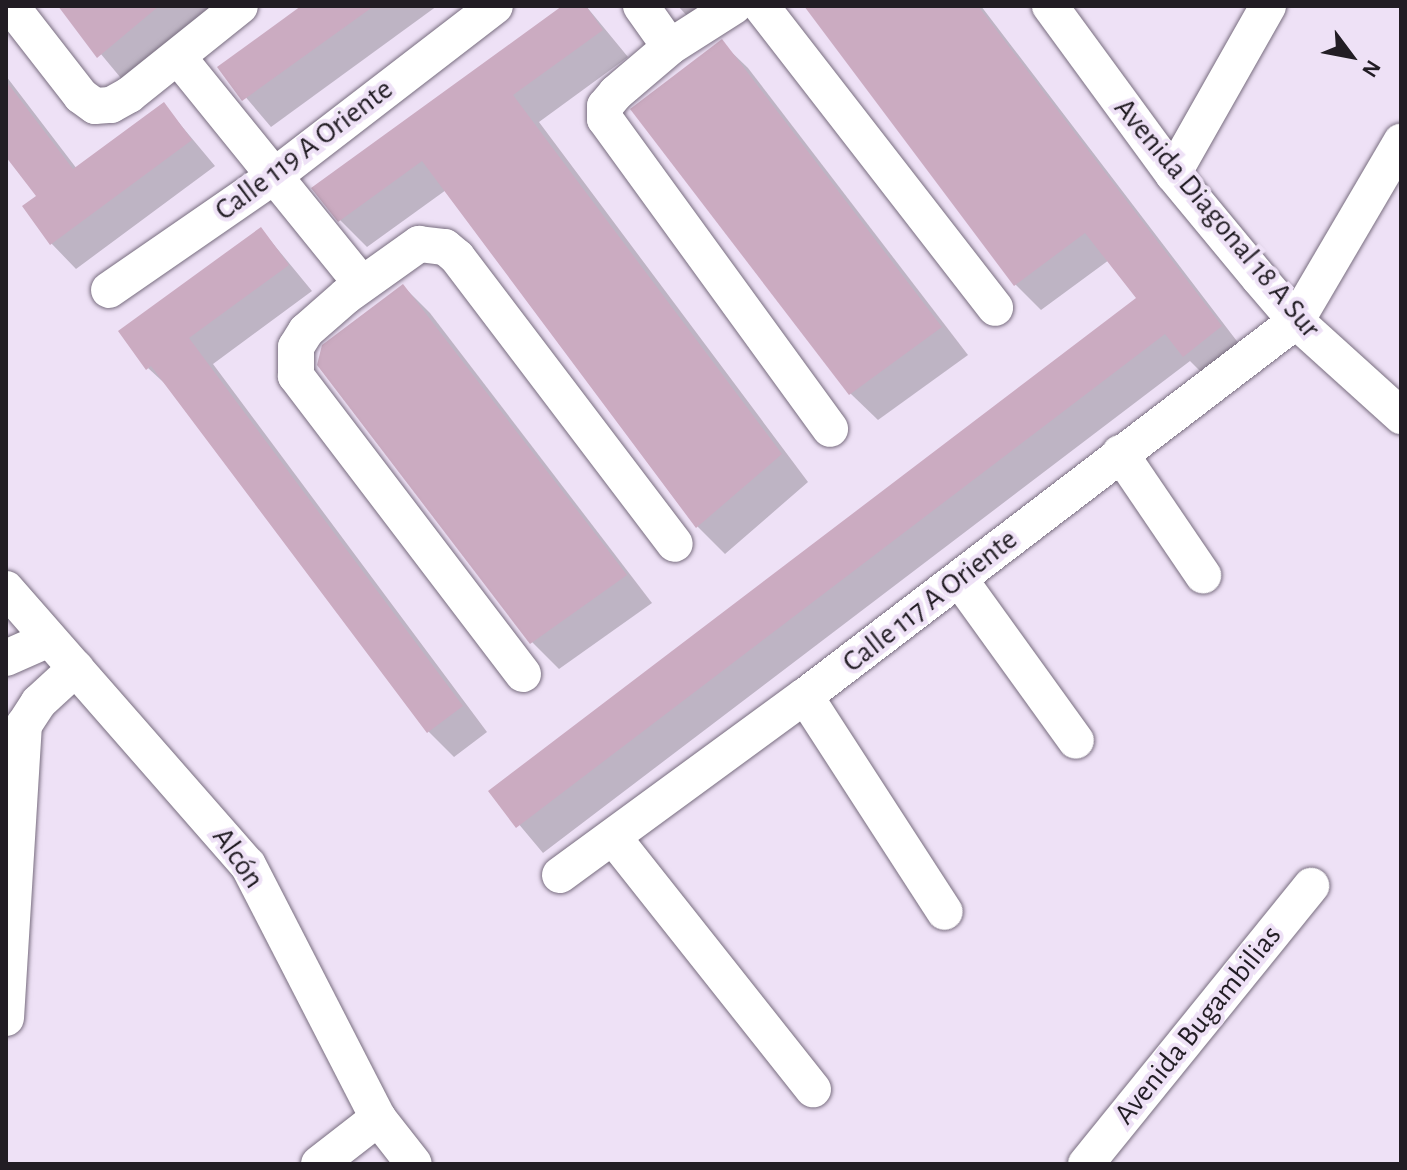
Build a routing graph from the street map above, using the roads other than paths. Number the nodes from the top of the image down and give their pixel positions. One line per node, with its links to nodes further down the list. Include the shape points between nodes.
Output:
1 (11, 6): 10 (street, via 81,96 95,106 129,95)
2 (240, 6): 10 (street)
3 (495, 6): 13 (street, Calle 119 A Oriente)
4 (641, 6): 9 (street)
5 (734, 6): 9 (street)
6 (761, 6): 16 (street)
7 (1050, 6): 12 (street, Avenida Diagonal 18 A Sur)
8 (1268, 6): 12 (street)
9 (670, 47): 19 (street, via 605,106 610,133)
10 (178, 57): 13 (street)
11 (1401, 142): 17 (street)
12 (1173, 174): 17 (street, Avenida Diagonal 18 A Sur)
13 (273, 177): 14 (street); 15 (street, Calle 119 A Oriente)
14 (362, 284): 21 (street, via 419,244 432,242 457,257); 28 (street, via 306,331 296,347 296,376)
15 (109, 290)
16 (995, 308)
17 (1296, 321): 18 (street, Avenida Diagonal 18 A Sur); 20 (street, Calle 117 A Oriente)
18 (1401, 416)
19 (830, 429)
20 (1120, 453): 22 (street); 23 (street, Calle 117 A Oriente)
21 (675, 544)
22 (1203, 575)
23 (960, 580): 29 (street, Calle 117 A Oriente); 30 (street)
24 (6, 589): 25 (street, Alcón)
25 (49, 639): 26 (street); 27 (street, Alcón)
26 (6, 658)
27 (76, 668): 35 (street, via 39,702 24,725); 37 (street, Alcón, via 248,865)
28 (523, 674)
29 (805, 696): 31 (street, Calle 117 A Oriente); 34 (street)
30 (1076, 741)
31 (613, 837): 32 (street, Calle 117 A Oriente); 36 (street)
32 (560, 875)
33 (1311, 886): 40 (street, Avenida Bugambilias)
34 (945, 912)
35 (7, 1013)
36 (813, 1089)
37 (378, 1118): 38 (street); 39 (street, Alcón)
38 (319, 1164)
39 (414, 1164)
40 (1086, 1164)

